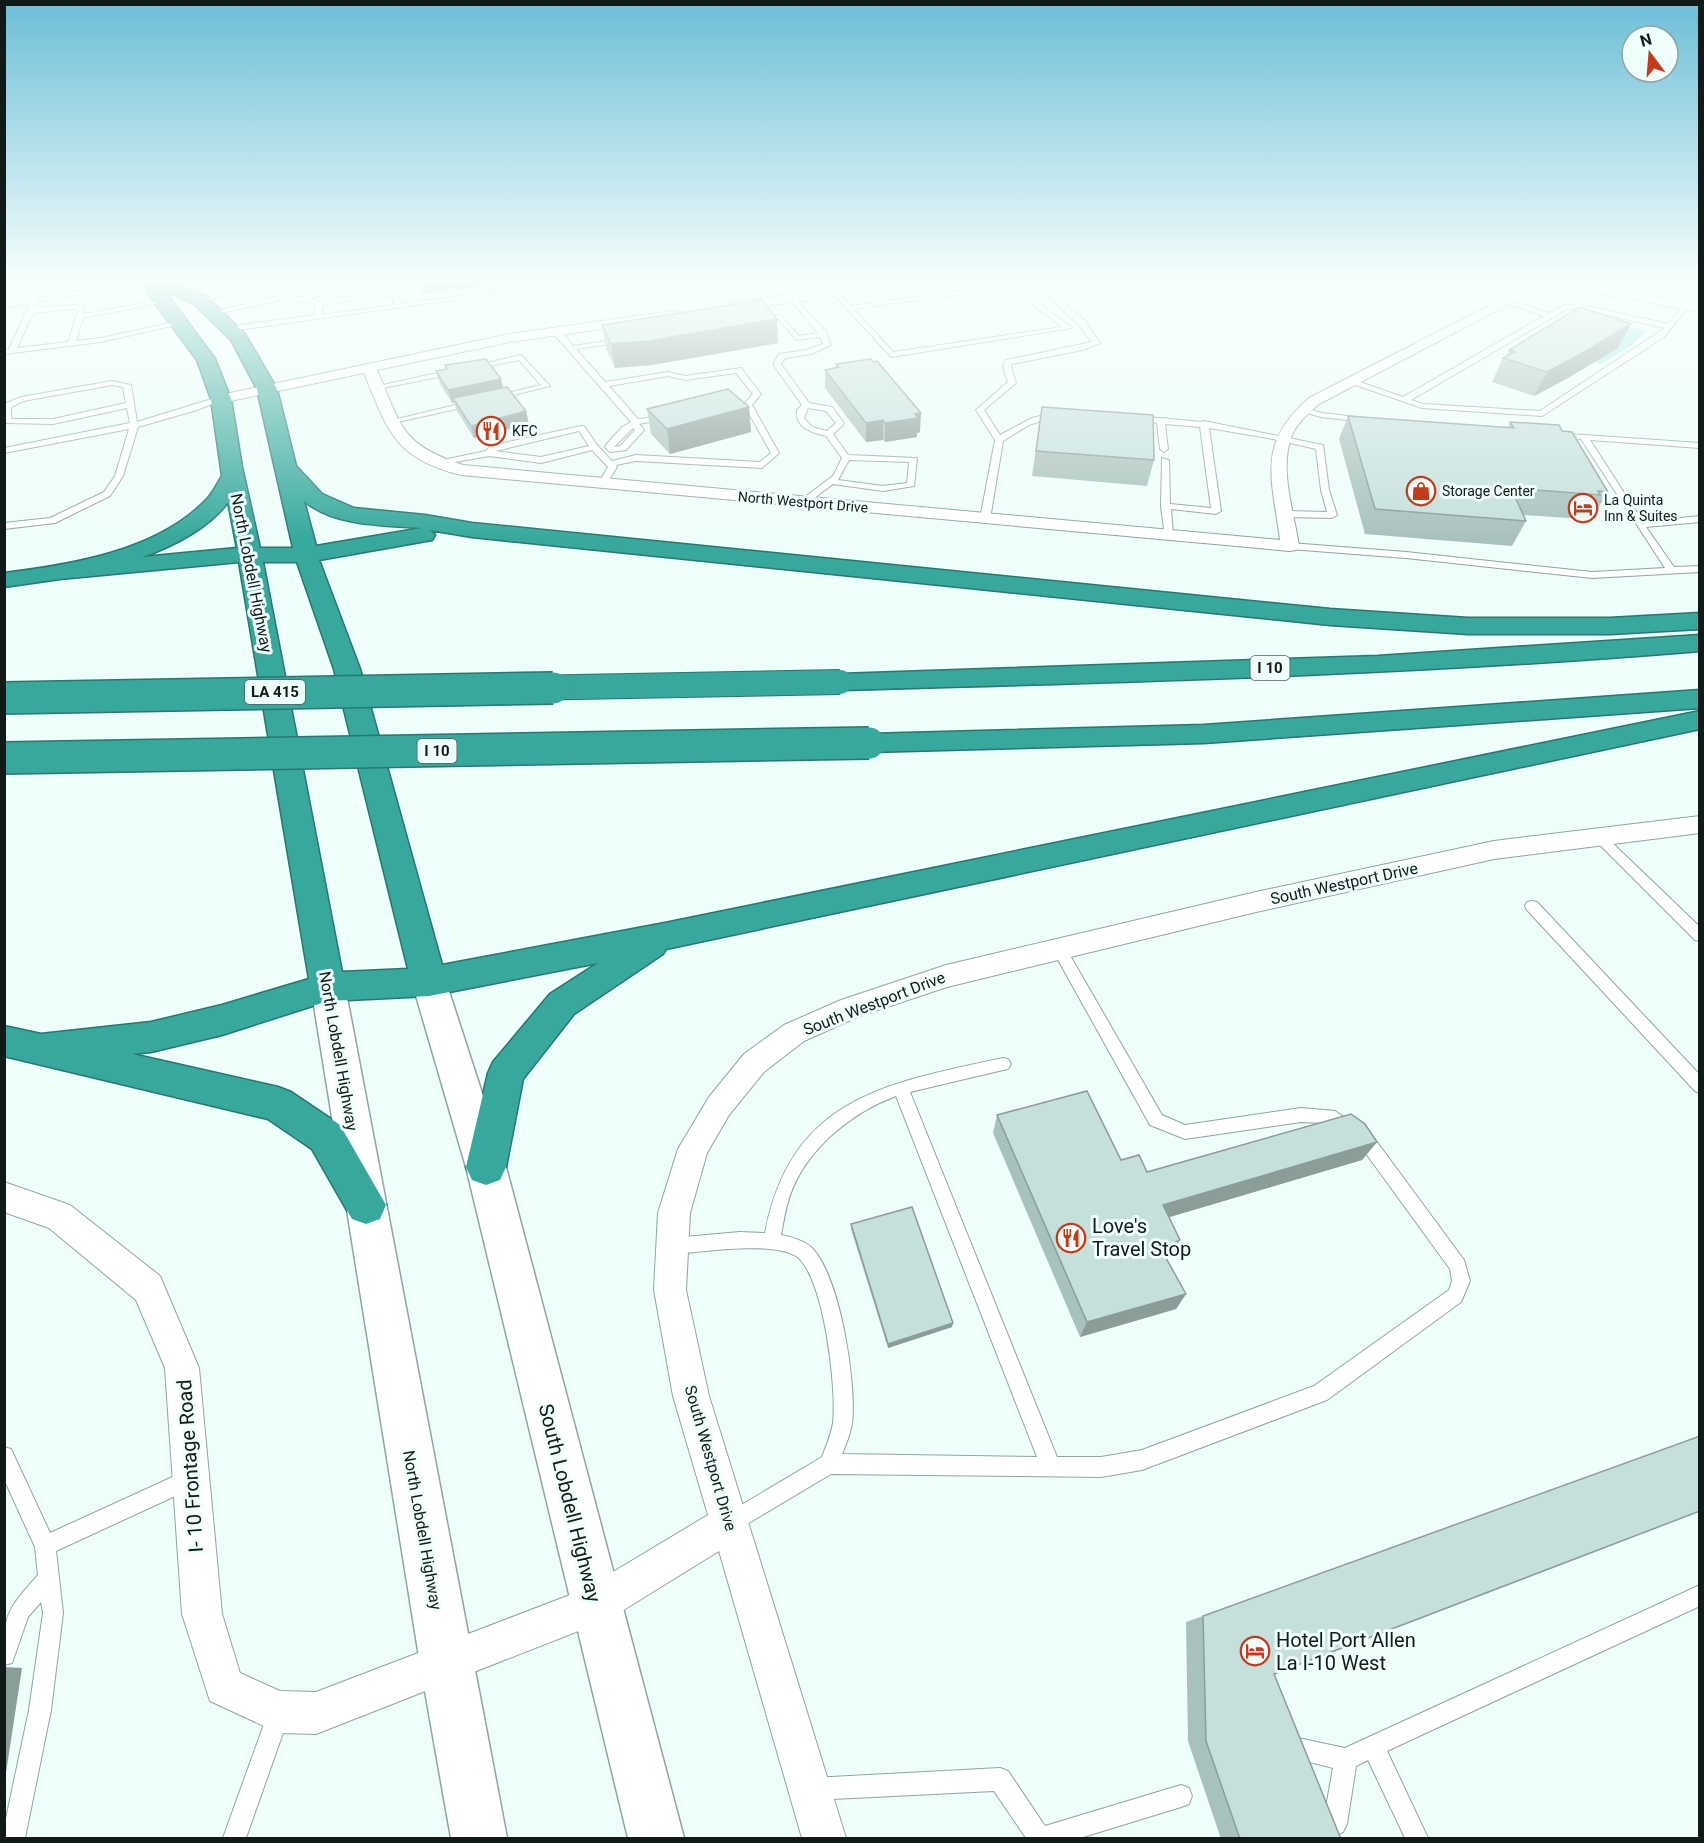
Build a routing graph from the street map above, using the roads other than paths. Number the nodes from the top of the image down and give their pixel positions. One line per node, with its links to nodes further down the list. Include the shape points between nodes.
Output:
1 (209, 368): 16 (highway, North Lobdell Highway / LA 415)
2 (255, 368): 15 (highway)
3 (369, 368): 14 (street, North Westport Drive); 15 (street)
4 (469, 368): 14 (lane)
5 (530, 368): 28 (lane, via 546,386)
6 (588, 368): 13 (lane)
7 (780, 368): 20 (lane)
8 (1006, 368): 36 (lane, via 1012,383 980,410)
9 (1379, 368): 12 (street)
10 (1459, 368): 17 (lane)
11 (1610, 368): 17 (lane, via 1542,414 1422,406)
12 (1352, 382): 17 (lane); 22 (street)
13 (603, 385): 19 (lane, via 668,374 685,378 738,370 757,394); 30 (lane)
14 (378, 387): 28 (street, North Westport Drive)
15 (267, 389): 16 (street); 46 (highway)
16 (221, 399): 31 (lane); 47 (highway, North Lobdell Highway / LA 415)
17 (1404, 400)
18 (130, 405): 18 (lane, via 127,385 112,383 21,399 7,406 7,421 40,423); 31 (lane)
19 (748, 405): 21 (lane); 43 (lane, via 775,453 762,465)
20 (806, 405): 32 (lane, via 800,418 809,429); 32 (lane, via 829,410 840,423)
21 (726, 409)
22 (1303, 409): 27 (lane, via 1321,415); 34 (street)
23 (1067, 414): 36 (lane, via 1047,414)
24 (670, 417): 30 (lane)
25 (1126, 418): 26 (lane)
26 (1161, 420): 29 (lane); 39 (lane)
27 (1377, 420)
28 (393, 421): 45 (street, North Westport Drive, via 409,446)
29 (1203, 423): 34 (lane); 51 (lane, via 1216,511)
30 (635, 424): 43 (lane, via 609,447 613,450)
31 (134, 425): 40 (lane); 56 (lane, via 119,476 107,494 52,521)
32 (829, 434): 42 (lane)
33 (1550, 434): 35 (lane)
34 (1283, 437): 52 (street, via 1278,455); 52 (lane, via 1320,447 1332,515)
35 (1584, 437): 37 (lane); 55 (lane)
36 (999, 440): 53 (lane)
37 (1700, 446)
38 (594, 447): 41 (lane, via 540,460); 41 (lane, via 581,428 493,448); 43 (lane)
39 (1164, 449)
40 (4, 451)
41 (489, 453): 45 (lane)
42 (846, 458): 48 (lane); 48 (lane, via 914,460 911,483 891,488)
43 (607, 460): 49 (lane, via 613,467)
44 (1165, 460): 51 (lane)
45 (441, 463): 49 (street, North Westport Drive, via 461,470)
46 (287, 469): 57 (highway, via 313,500 341,512); 61 (highway)
47 (233, 476): 60 (highway, North Lobdell Highway / LA 415); 64 (highway, via 215,505 170,536 114,559)
48 (831, 481): 50 (lane)
49 (602, 484): 50 (street, North Westport Drive)
50 (803, 502): 53 (street, North Westport Drive)
51 (1166, 506): 58 (lane)
52 (1287, 514): 59 (street)
53 (985, 519): 58 (street, North Westport Drive)
54 (1700, 519): 55 (lane)
55 (1640, 525): 63 (lane)
56 (4, 526)
57 (472, 530): 61 (highway, via 400,537); 66 (highway, via 1330,617 1492,627)
58 (1168, 535): 59 (street, North Westport Drive)
59 (1290, 546): 63 (lane, via 1592,575)
60 (250, 555): 61 (highway); 64 (highway); 79 (highway, North Lobdell Highway / LA 415)
61 (306, 555): 78 (highway, via 352,688)
62 (1700, 569): 63 (lane)
63 (1672, 571)
64 (63, 573): 65 (highway)
65 (4, 580)
66 (1700, 621)
67 (1700, 643): 68 (highway, I 10, bridge, via 1594,653 1366,664 840,682)
68 (4, 698)
69 (1700, 699): 71 (highway, I 10, bridge, via 1204,734)
70 (1700, 720): 75 (highway)
71 (4, 758)
72 (1700, 824): 73 (street, South Westport Drive)
73 (1599, 837): 76 (lane); 77 (street, South Westport Drive, via 1494,850)
74 (1532, 906): 83 (lane)
75 (665, 936): 78 (highway); 85 (highway, via 562,1004 506,1073)
76 (1700, 936)
77 (1059, 949): 89 (street, South Westport Drive, via 946,976 851,1008 794,1033 754,1063 718,1106 693,1149 674,1213); 92 (lane, via 1156,1120 1185,1132 1301,1115 1329,1116 1368,1143 1458,1266 1461,1281 1455,1296 1320,1393 1142,1460 1101,1467)
78 (429, 982): 79 (highway); 85 (street, South Lobdell Highway)
79 (328, 987): 81 (highway, via 151,1037); 87 (street, North Lobdell Highway / LA 415)
80 (4, 1041): 81 (highway)
81 (42, 1049): 87 (highway, via 278,1104 326,1137)
82 (1003, 1064): 84 (lane)
83 (1700, 1086)
84 (901, 1089): 88 (lane, via 873,1098 838,1121 814,1144 796,1166 783,1192); 92 (lane)
85 (486, 1167): 98 (street, South Lobdell Highway)
86 (4, 1197): 93 (street, I- 10 Frontage Road, via 59,1216 148,1288 183,1368)
87 (366, 1204): 100 (street, North Lobdell Highway / LA 415)
88 (772, 1240): 89 (lane); 91 (lane, via 804,1251 828,1300 841,1374 842,1424)
89 (672, 1246): 94 (street, South Westport Drive, via 670,1290 691,1396)
90 (4, 1456): 95 (lane)
91 (829, 1464): 92 (lane); 94 (lane)
92 (1051, 1467)
93 (191, 1478): 95 (lane); 101 (street, I- 10 Frontage Road, via 202,1614 224,1687)
94 (730, 1523): 98 (street); 105 (street, South Westport Drive)
95 (45, 1546): 96 (lane)
96 (49, 1578): 99 (lane, via 20,1610); 108 (lane, via 52,1624 40,1710)
97 (1700, 1595): 102 (lane)
98 (595, 1605): 100 (street); 111 (street, South Lobdell Highway)
99 (4, 1655)
100 (446, 1663): 101 (street); 110 (street, North Lobdell Highway / LA 415)
101 (298, 1712): 109 (lane)
102 (1373, 1746): 104 (lane); 115 (lane)
103 (1298, 1749): 104 (lane)
104 (1346, 1759): 107 (lane)
105 (810, 1789): 112 (street, South Westport Drive); 113 (lane, via 1000,1779)
106 (1181, 1796): 114 (lane)
107 (1335, 1824)
108 (14, 1839)
109 (234, 1839)
110 (479, 1839)
111 (656, 1839)
112 (824, 1839)
113 (1039, 1839)
114 (1044, 1839)
115 (1417, 1839)

